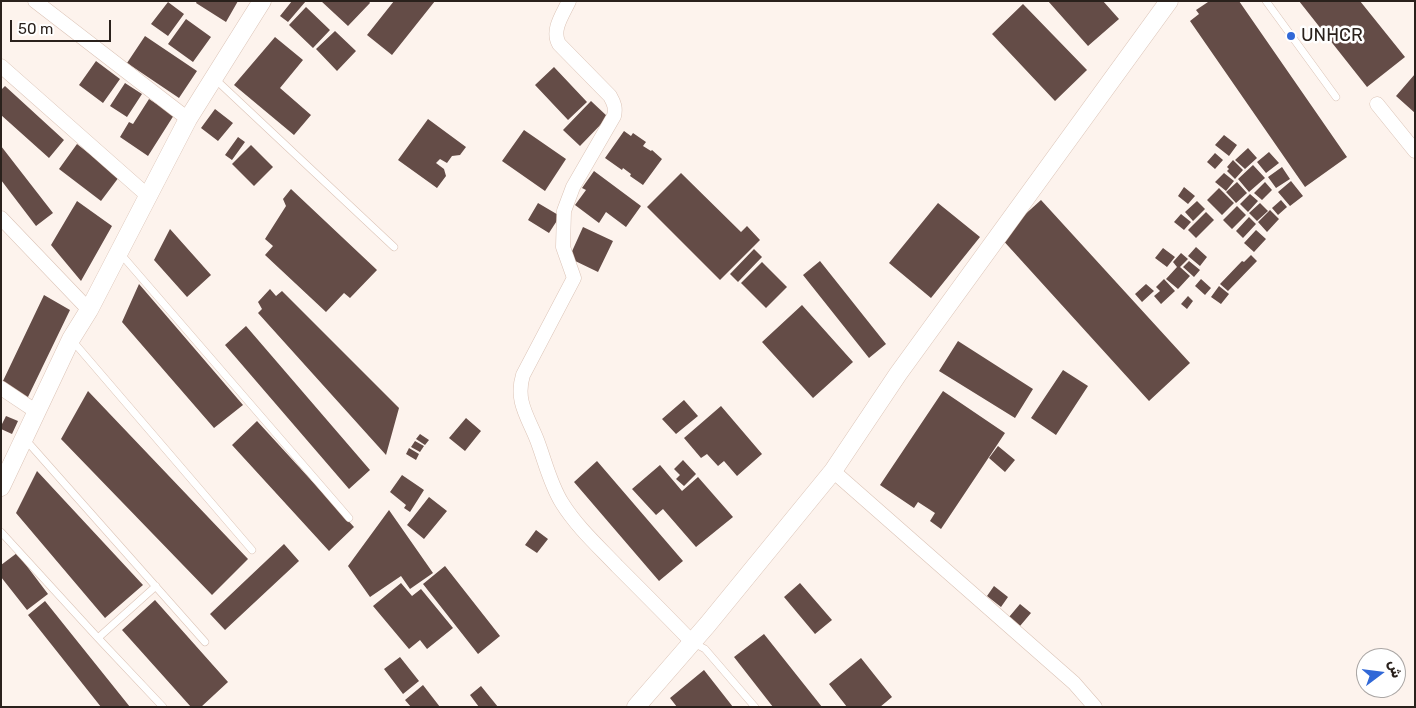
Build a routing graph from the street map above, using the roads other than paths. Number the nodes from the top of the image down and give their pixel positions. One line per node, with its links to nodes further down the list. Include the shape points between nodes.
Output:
1 (34, 1): 10 (street)
2 (262, 1): 7 (street)
3 (569, 1): 29 (street, via 557,30 557,40 610,96 615,110 573,187 564,212 563,248 574,278 523,375 521,404 552,484 571,518)
4 (1169, 1): 21 (street, via 898,374)
5 (1266, 1): 8 (lane)
6 (1, 66): 12 (street)
7 (214, 78): 10 (street); 14 (lane)
8 (1336, 97)
9 (1377, 104): 11 (street)
10 (188, 119): 12 (street)
11 (1415, 151)
12 (148, 196): 15 (street)
13 (1, 218): 16 (street)
14 (394, 247)
15 (119, 251): 16 (street); 23 (lane)
16 (89, 310): 17 (street)
17 (71, 339): 19 (street); 25 (lane)
18 (1, 388): 19 (street)
19 (37, 412): 20 (street)
20 (25, 439): 22 (street); 26 (lane)
21 (833, 471): 29 (street); 33 (street, via 1074,684)
22 (1, 487)
23 (349, 518)
24 (1, 532): 27 (lane)
25 (252, 550)
26 (156, 586): 27 (lane); 28 (lane)
27 (98, 638): 30 (lane)
28 (206, 642)
29 (692, 642): 31 (street); 32 (lane, via 705,650)
30 (163, 707)
31 (636, 707)
32 (755, 707)
33 (1095, 707)

